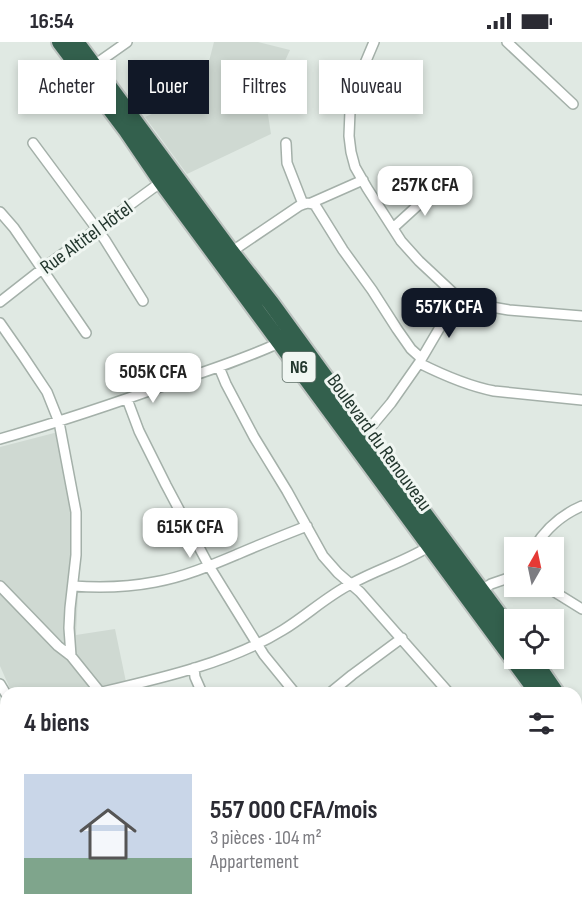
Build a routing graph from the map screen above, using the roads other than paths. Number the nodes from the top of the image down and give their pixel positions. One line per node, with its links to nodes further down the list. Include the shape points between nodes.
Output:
1 (60, 42): 12 (highway, Boulevard du Renouveau / N6)
2 (76, 42): 6 (highway, Boulevard du Renouveau / N6)
3 (127, 42): 7 (street)
4 (374, 42): 13 (street, via 355,87 350,111 351,152)
5 (507, 42): 9 (street)
6 (89, 60)
7 (102, 60)
8 (116, 100): 12 (highway, Boulevard du Renouveau / N6)
9 (573, 104)
10 (33, 143): 17 (street)
11 (286, 143): 15 (street, via 287,163)
12 (167, 177): 17 (street, Rue Altitel Hôtel); 19 (highway, Boulevard du Renouveau / N6); 27 (highway, Boulevard du Renouveau / N6)
13 (363, 180): 15 (street); 18 (street)
14 (438, 186): 18 (street)
15 (307, 204): 19 (street); 28 (street, via 315,205)
16 (0, 212): 20 (street)
17 (97, 228): 20 (street, Rue Altitel Hôtel); 21 (street)
18 (393, 228): 23 (street, via 418,261)
19 (231, 252): 27 (highway, Boulevard du Renouveau / N6)
20 (42, 269): 22 (street, Rue Altitel Hôtel); 26 (street)
21 (143, 301)
22 (0, 302)
23 (465, 304): 24 (street); 28 (street, via 446,317)
24 (582, 316)
25 (0, 323): 32 (street, via 47,392)
26 (86, 333)
27 (287, 339): 29 (street); 34 (highway, Boulevard du Renouveau / N6)
28 (420, 361): 31 (street, via 480,389); 34 (street)
29 (219, 367): 30 (street); 36 (street, via 254,437)
30 (127, 399): 32 (street); 39 (street, via 139,431)
31 (582, 400)
32 (59, 422): 33 (street); 43 (street, via 76,512)
33 (0, 439)
34 (360, 439): 38 (highway, Boulevard du Renouveau / N6)
35 (582, 506): 37 (street, via 560,517)
36 (307, 526): 39 (street); 41 (street, via 323,556)
37 (542, 537)
38 (436, 542): 41 (street); 44 (highway, Boulevard du Renouveau / N6)
39 (209, 566): 43 (street, via 155,582); 49 (street)
40 (504, 579): 44 (street)
41 (350, 584): 48 (street); 49 (street)
42 (0, 586): 50 (street)
43 (73, 586): 50 (street)
44 (475, 594): 47 (highway, Boulevard du Renouveau / N6); 59 (highway, Boulevard du Renouveau / N6)
45 (563, 597): 46 (street)
46 (582, 609)
47 (504, 624)
48 (402, 638): 57 (street); 58 (street)
49 (257, 644): 51 (street); 56 (street)
50 (71, 657): 53 (street)
51 (194, 668): 54 (street); 55 (street)
52 (539, 669): 60 (highway)
53 (94, 687)
54 (124, 687)
55 (199, 687)
56 (290, 687)
57 (337, 687)
58 (444, 687)
59 (534, 687)
60 (552, 687)

